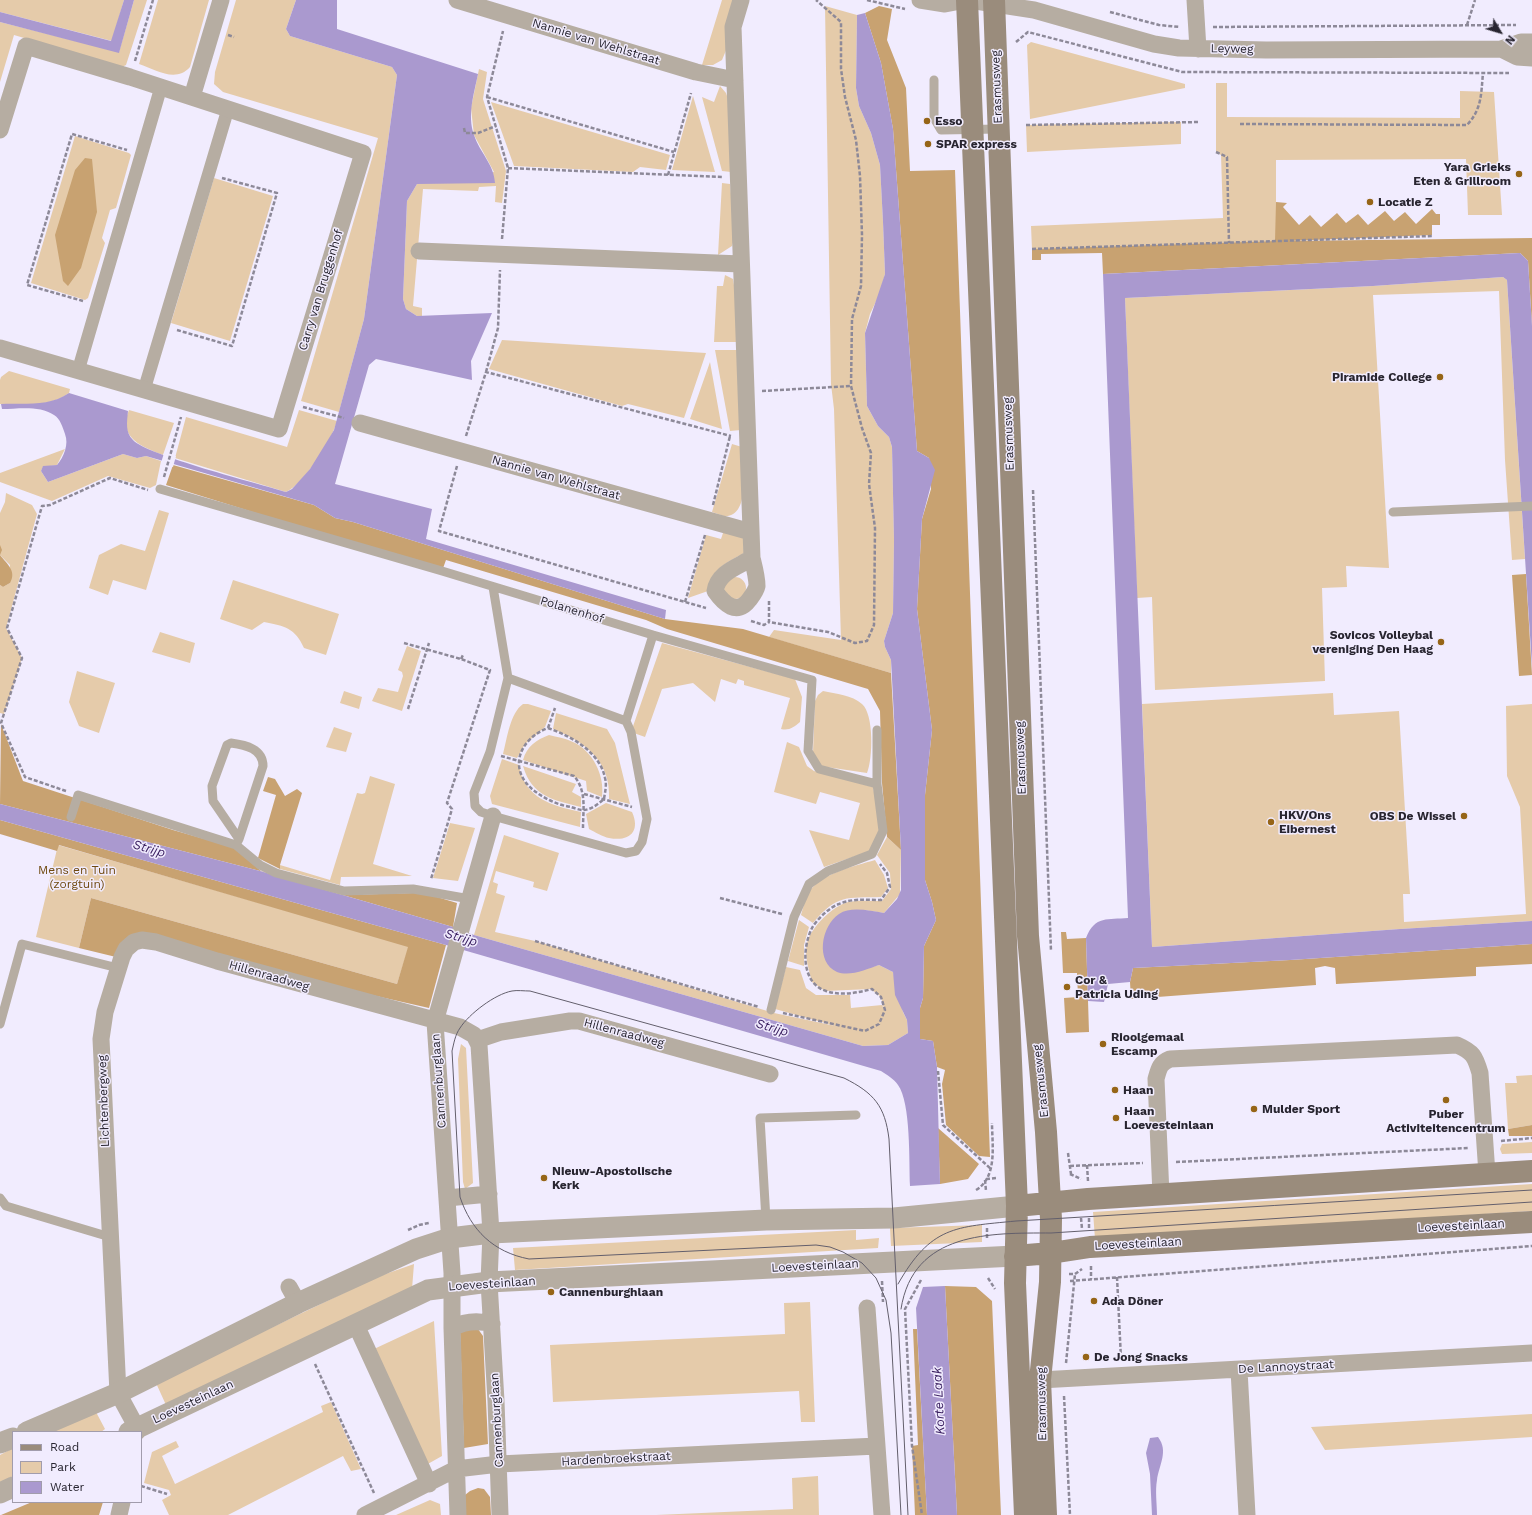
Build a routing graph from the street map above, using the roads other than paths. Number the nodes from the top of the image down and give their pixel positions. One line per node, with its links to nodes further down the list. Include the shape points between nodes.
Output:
1 (221, 0): 15 (street)
2 (457, 0): 12 (street, Nannie van Wehlstraat, via 696,72)
3 (741, 0): 12 (street, via 733,27)
4 (920, 0): 5 (street, Leyweg, via 945,4)
5 (968, 0): 7 (street, Leyweg); 17 (main road, Erasmusweg)
6 (1195, 0): 9 (street)
7 (994, 2): 9 (street, Leyweg, via 1034,10 1154,44); 19 (main road, Erasmusweg)
8 (1532, 42): 10 (street, Leyweg, via 1521,42)
9 (1198, 49): 10 (street, Leyweg)
10 (1501, 49): 11 (street, Leyweg, via 1517,57)
11 (1532, 58)
12 (735, 80): 21 (street)
13 (934, 80): 17 (lane, via 934,118 940,130)
14 (161, 87): 15 (street, Carry van Bruggenhof); 18 (street, Carry van Bruggenhof, via 26,46); 23 (street)
15 (192, 97): 16 (street, Carry van Bruggenhof)
16 (228, 109): 24 (street); 24 (street, Carry van Bruggenhof, via 363,153 279,429)
17 (974, 129): 19 (lane); 55 (main road, Erasmusweg)
18 (0, 130)
19 (999, 130): 54 (main road, Erasmusweg, via 1028,936)
20 (419, 251): 21 (street)
21 (741, 264): 29 (street)
22 (0, 348): 23 (street, Carry van Bruggenhof)
23 (78, 371): 24 (street, Carry van Bruggenhof)
24 (144, 390)
25 (360, 423): 29 (street, Nannie van Wehlstraat)
26 (160, 489): 31 (lane, Polanenhof)
27 (1532, 506): 28 (lane)
28 (1393, 512)
29 (751, 532): 30 (street)
30 (752, 558): 30 (street, via 757,586 753,595 746,604 738,608 726,605 715,591 717,582 727,571)
31 (493, 587): 32 (lane, Polanenhof); 33 (lane)
32 (653, 635): 34 (lane); 36 (lane, Polanenhof, via 812,680 808,751 819,769)
33 (508, 678): 34 (lane); 37 (lane, via 490,752 474,794 475,806 481,812)
34 (626, 721): 37 (lane, via 631,732 647,819 642,842 636,851 626,853)
35 (876, 730): 36 (lane)
36 (877, 784): 42 (lane, via 883,831 872,854 828,871 809,884 794,917)
37 (493, 816): 40 (street)
38 (71, 817): 39 (lane, via 78,795)
39 (237, 842): 39 (lane, via 263,766 263,757 258,751 231,743 227,745 212,786 213,801); 40 (lane, via 260,865 276,873 344,891 413,889)
40 (470, 899): 43 (street)
41 (118, 968): 43 (street, Hillenraadweg, via 126,949 134,942 156,942); 44 (lane, via 22,944); 59 (street, Lichtenbergweg, via 105,1012 101,1039)
42 (771, 1010)
43 (435, 1022): 45 (street, Cannenburglaan, via 468,1030); 53 (street, Cannenburglaan)
44 (0, 1024)
45 (477, 1040): 46 (street, Hillenraadweg, via 501,1032 579,1021); 50 (street, Cannenburglaan)
46 (770, 1074)
47 (856, 1115): 56 (lane, via 760,1118)
48 (1532, 1171): 49 (main road)
49 (1487, 1174): 51 (main road); 51 (street, via 1480,1073 1470,1051 1457,1045 1170,1059 1160,1066 1156,1079)
50 (489, 1194): 53 (street); 58 (street, Cannenburglaan)
51 (1161, 1194): 54 (main road, via 1083,1193)
52 (0, 1198): 59 (lane, via 6,1206)
53 (447, 1198): 60 (street, Cannenburglaan)
54 (1051, 1203): 55 (main road); 61 (main road, Erasmusweg)
55 (1017, 1206): 56 (street, via 894,1218); 62 (main road, Erasmusweg)
56 (766, 1220): 58 (street)
57 (1532, 1222): 61 (main road, Loevesteinlaan, via 1086,1247)
58 (491, 1233): 60 (street); 63 (street, Cannenburglaan)
59 (110, 1237): 72 (street, Lichtenbergweg)
60 (450, 1238): 64 (street, Cannenburglaan); 72 (street, via 293,1295)
61 (1051, 1253): 62 (main road, Loevesteinlaan); 71 (main road, Erasmusweg)
62 (1016, 1256): 63 (street, Loevesteinlaan); 89 (main road, Erasmusweg)
63 (489, 1282): 64 (street, Loevesteinlaan); 66 (street, Cannenburglaan)
64 (453, 1286): 67 (street, Loevesteinlaan, via 428,1290); 68 (street, Cannenburglaan)
65 (867, 1308): 77 (street)
66 (492, 1324): 68 (street, via 462,1322); 78 (street, Cannenburglaan)
67 (356, 1325): 74 (street, Loevesteinlaan); 80 (street)
68 (452, 1328): 79 (street, Cannenburglaan)
69 (1532, 1353): 70 (street, De Lannoystraat)
70 (1239, 1370): 71 (street, De Lannoystraat); 91 (street)
71 (1040, 1380): 90 (main road, Erasmusweg)
72 (118, 1393): 73 (street); 74 (street, Lichtenbergweg)
73 (29, 1431)
74 (134, 1431)
75 (12, 1438): 76 (street)
76 (0, 1443)
77 (877, 1446): 78 (street, Hardenbroekstraat); 88 (street)
78 (499, 1464): 79 (street, Hardenbroekstraat); 87 (street, Cannenburglaan)
79 (456, 1469): 80 (street, Hardenbroekstraat); 86 (street, Cannenburglaan)
80 (429, 1484): 84 (street, Hardenbroekstraat)
81 (12, 1487): 82 (street)
82 (0, 1493)
83 (122, 1503): 85 (street)
84 (370, 1513)
85 (118, 1515)
86 (458, 1515)
87 (500, 1515)
88 (882, 1515)
89 (1024, 1515)
90 (1046, 1515)
91 (1247, 1515)

